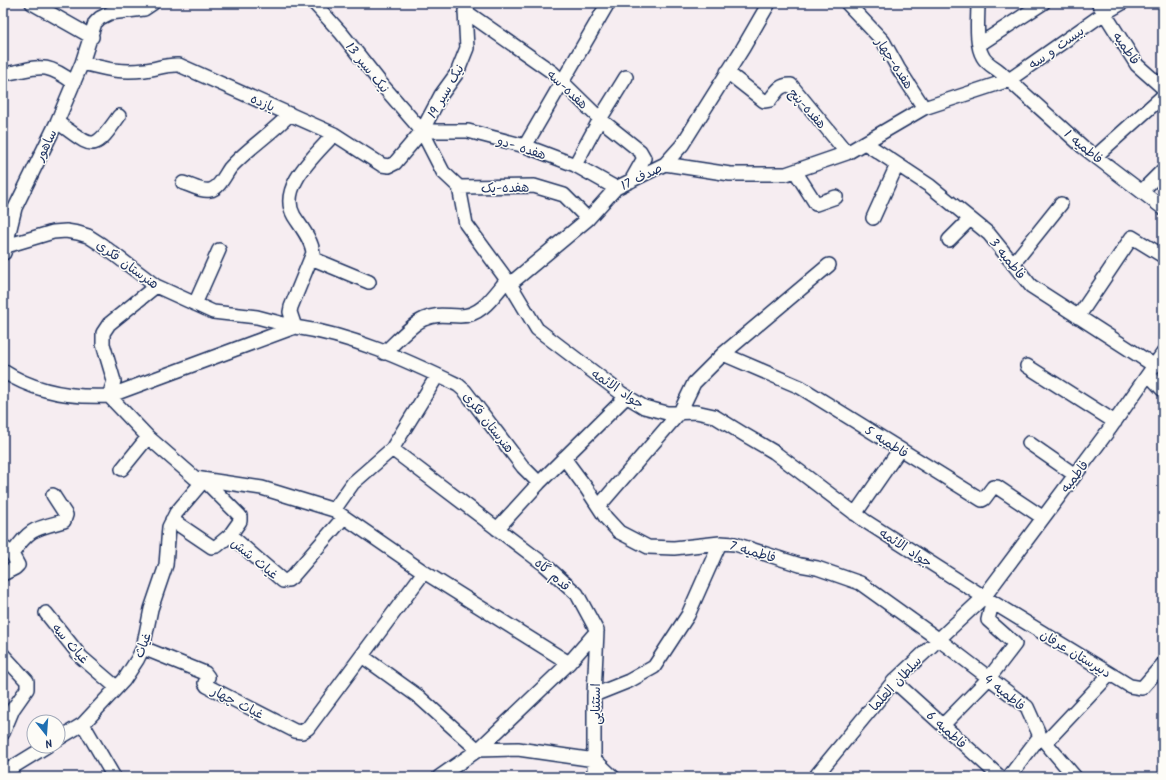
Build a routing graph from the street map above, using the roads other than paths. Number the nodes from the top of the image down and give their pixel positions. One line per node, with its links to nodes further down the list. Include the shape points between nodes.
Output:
1 (32, 3): 12 (street)
2 (153, 3): 12 (street, via 144,9 110,13 100,18 95,23)
3 (314, 3): 28 (street, نیک سیر 13)
4 (608, 3): 19 (street)
5 (769, 3): 15 (street, صدف 17)
6 (847, 3): 23 (street, هفده-چهار, via 883,41)
7 (978, 3): 13 (street, فاطمیه 1)
8 (1043, 3): 13 (street)
9 (1122, 3): 11 (street, بیست و سه)
10 (466, 7): 19 (street, هفده-سه); 28 (street, نیک سیر 19, via 467,48 457,73 441,95)
11 (1101, 8): 18 (street, بیست و سه); 21 (street, فاطمیه, via 1137,65)
12 (92, 37): 14 (street, ساهور)
13 (980, 44): 18 (street, فاطمیه 1, via 982,57)
14 (82, 63): 20 (street, ساهور); 24 (street, یازده, via 118,72 148,70 168,64 179,65)
15 (727, 72): 32 (street, هفده-پنج, via 764,101 770,100 780,86 790,85); 34 (street, صدف 17, via 682,146)
16 (3, 74): 20 (street, via 44,66 60,72)
17 (626, 77): 26 (street)
18 (1009, 80): 23 (street, بیست و سه); 33 (street, فاطمیه 1)
19 (562, 82): 26 (street, هفده-سه); 31 (street)
20 (74, 83): 27 (street, ساهور)
21 (1163, 88)
22 (1163, 96): 33 (street)
23 (924, 108): 30 (street, بیست و سه)
24 (290, 114): 29 (street, یازده); 40 (street, via 276,129 253,146 211,190)
25 (119, 116): 27 (street, via 104,138 97,143 87,143)
26 (600, 119): 35 (street); 39 (street, هفده-سه, via 644,158)
27 (57, 122): 51 (street, ساهور, via 15,208)
28 (422, 131): 29 (street, یازده, via 395,164 390,166 382,165); 31 (street, هفده -دو, via 468,131); 41 (street, via 443,172)
29 (334, 134): 54 (street, via 294,183 289,196 292,212 313,245)
30 (865, 143): 32 (street, بیست و سه); 36 (street, فاطمیه 3)
31 (525, 146): 35 (street, هفده -دو)
32 (847, 154): 38 (street, بیست و سه)
33 (1096, 156): 43 (street, فاطمیه 1)
34 (665, 164): 38 (street, بیست و سه, via 730,174 786,174); 39 (street, صدف 17)
35 (575, 165): 42 (street, هفده -دو)
36 (897, 165): 47 (street); 49 (street, فاطمیه 3, via 930,186)
37 (1163, 170): 43 (street)
38 (795, 171): 44 (street, via 816,204)
39 (631, 181): 42 (street, صدف 17)
40 (183, 183)
41 (459, 187): 48 (street, هفده-یک, via 534,186 564,196); 58 (street, جواد الائمه, via 466,224)
42 (616, 188): 48 (street, صدف 17)
43 (1142, 191): 46 (street, فاطمیه 1)
44 (836, 197)
45 (1061, 204): 55 (street)
46 (1163, 208)
47 (873, 218)
48 (588, 219): 58 (street, صدف 17)
49 (970, 219): 50 (street); 55 (street, فاطمیه 3, via 989,234)
50 (950, 240)
51 (4, 250): 59 (street, هنرستان فکری, via 53,232 78,233 102,245)
52 (219, 250): 60 (street)
53 (1163, 256): 61 (street, via 1132,237)
54 (311, 258): 57 (street); 62 (street, via 291,307)
55 (1013, 264): 61 (street, فاطمیه 3, via 1031,286)
56 (829, 265): 65 (street)
57 (369, 282)
58 (508, 282): 63 (street, صدف 17, via 481,310 461,316 444,314 422,319); 72 (street, جواد الائمه, via 537,329)
59 (156, 286): 60 (street, هنرستان فکری); 71 (street, via 109,324 104,333 103,344 114,381)
60 (195, 304): 62 (street, هنرستان فکری, via 213,312 257,317)
61 (1078, 316): 68 (street, فاطمیه 3)
62 (295, 327): 63 (street, هنرستان فکری, via 343,336); 71 (street)
63 (384, 352): 69 (street, هنرستان فکری)
64 (1163, 353): 68 (street, فاطمیه)
65 (723, 354): 73 (street, via 694,383); 78 (street, فاطمیه 5, via 800,388)
66 (1027, 366): 74 (street)
67 (3, 371): 71 (street, via 26,384 47,391 88,397)
68 (1152, 371): 70 (street); 74 (street, فاطمیه)
69 (438, 376): 77 (street); 83 (street, هنرستان فکری, via 465,391)
70 (1163, 390)
71 (109, 396): 75 (street)
72 (626, 397): 73 (street, جواد الائمه, via 657,411); 79 (street)
73 (680, 412): 85 (street); 87 (street, جواد الائمه, via 714,416 774,452)
74 (1115, 422): 81 (street, فاطمیه)
75 (148, 437): 80 (street); 82 (street, via 192,475)
76 (1029, 443): 81 (street)
77 (392, 449): 86 (street, via 353,483); 90 (street, قدم گاه)
78 (900, 449): 87 (street); 88 (street, فاطمیه 5, via 982,500 997,487)
79 (564, 458): 83 (street); 85 (street, فاطمیه 7)
80 (122, 469)
81 (1074, 475): 88 (street, فاطمیه)
82 (204, 480): 86 (street, via 262,488); 89 (street); 91 (street, via 240,516 240,521)
83 (538, 483): 90 (street)
84 (54, 495): 93 (street, via 66,519 28,533)
85 (599, 506): 92 (street, فاطمیه 7, via 619,532 648,547 674,548)
86 (339, 514): 91 (street, غیاث شش, via 288,580 283,581); 94 (street)
87 (855, 514): 96 (street, جواد الائمه)
88 (1042, 517): 96 (street, فاطمیه)
89 (172, 520): 91 (street, غیاث شش, via 212,547); 100 (street, غیاث, via 168,527 166,565 151,609)
90 (497, 529): 98 (street, قدم گاه, via 577,594)
91 (230, 535)
92 (720, 543): 99 (street, فاطمیه 7, via 734,544 800,565 818,568 860,583); 109 (street, via 688,615 654,667 629,681)
93 (7, 551): 95 (street, via 18,565)
94 (424, 572): 102 (street); 103 (street)
95 (3, 574)
96 (988, 600): 99 (street, سلطان العلما); 105 (street, دبیرستان عرفان); 106 (street, via 988,620 1015,644)
97 (46, 613): 108 (street, غیاث سه, via 81,657)
98 (597, 631): 103 (street); 109 (street, استثنایی)
99 (938, 639): 106 (street, فاطمیه 4); 107 (street, سلطان العلما)
100 (143, 648): 102 (street, غیاث چهار, via 206,673 207,686 295,731 302,732 308,728); 108 (street, غیاث, via 124,680)
101 (3, 655): 112 (street, via 28,681 27,689 13,709)
102 (362, 656): 115 (street, via 419,697)
103 (569, 663): 115 (street)
104 (1163, 664): 105 (street, دبیرستان عرفان, via 1142,688 1130,686)
105 (1110, 674): 114 (street)
106 (990, 678): 111 (street); 114 (street, فاطمیه 4, via 1027,707)
107 (894, 681): 111 (street, فاطمیه 6); 119 (street, سلطان العلما)
108 (116, 687): 110 (street, غیاث)
109 (594, 695): 117 (street, استثنایی)
110 (83, 724): 113 (street, غیاث); 120 (street)
111 (942, 725): 124 (street, فاطمیه 6)
112 (3, 733)
113 (66, 734)
114 (1043, 739): 125 (street); 126 (street, فاطمیه 4)
115 (478, 750): 117 (street, via 518,749); 121 (street)
116 (34, 754): 118 (street)
117 (595, 760): 122 (street, استثنایی); 123 (street)
118 (3, 773)
119 (820, 775)
120 (114, 777)
121 (438, 777)
122 (594, 777)
123 (613, 777)
124 (1000, 777)
125 (1009, 777)
126 (1075, 777)

